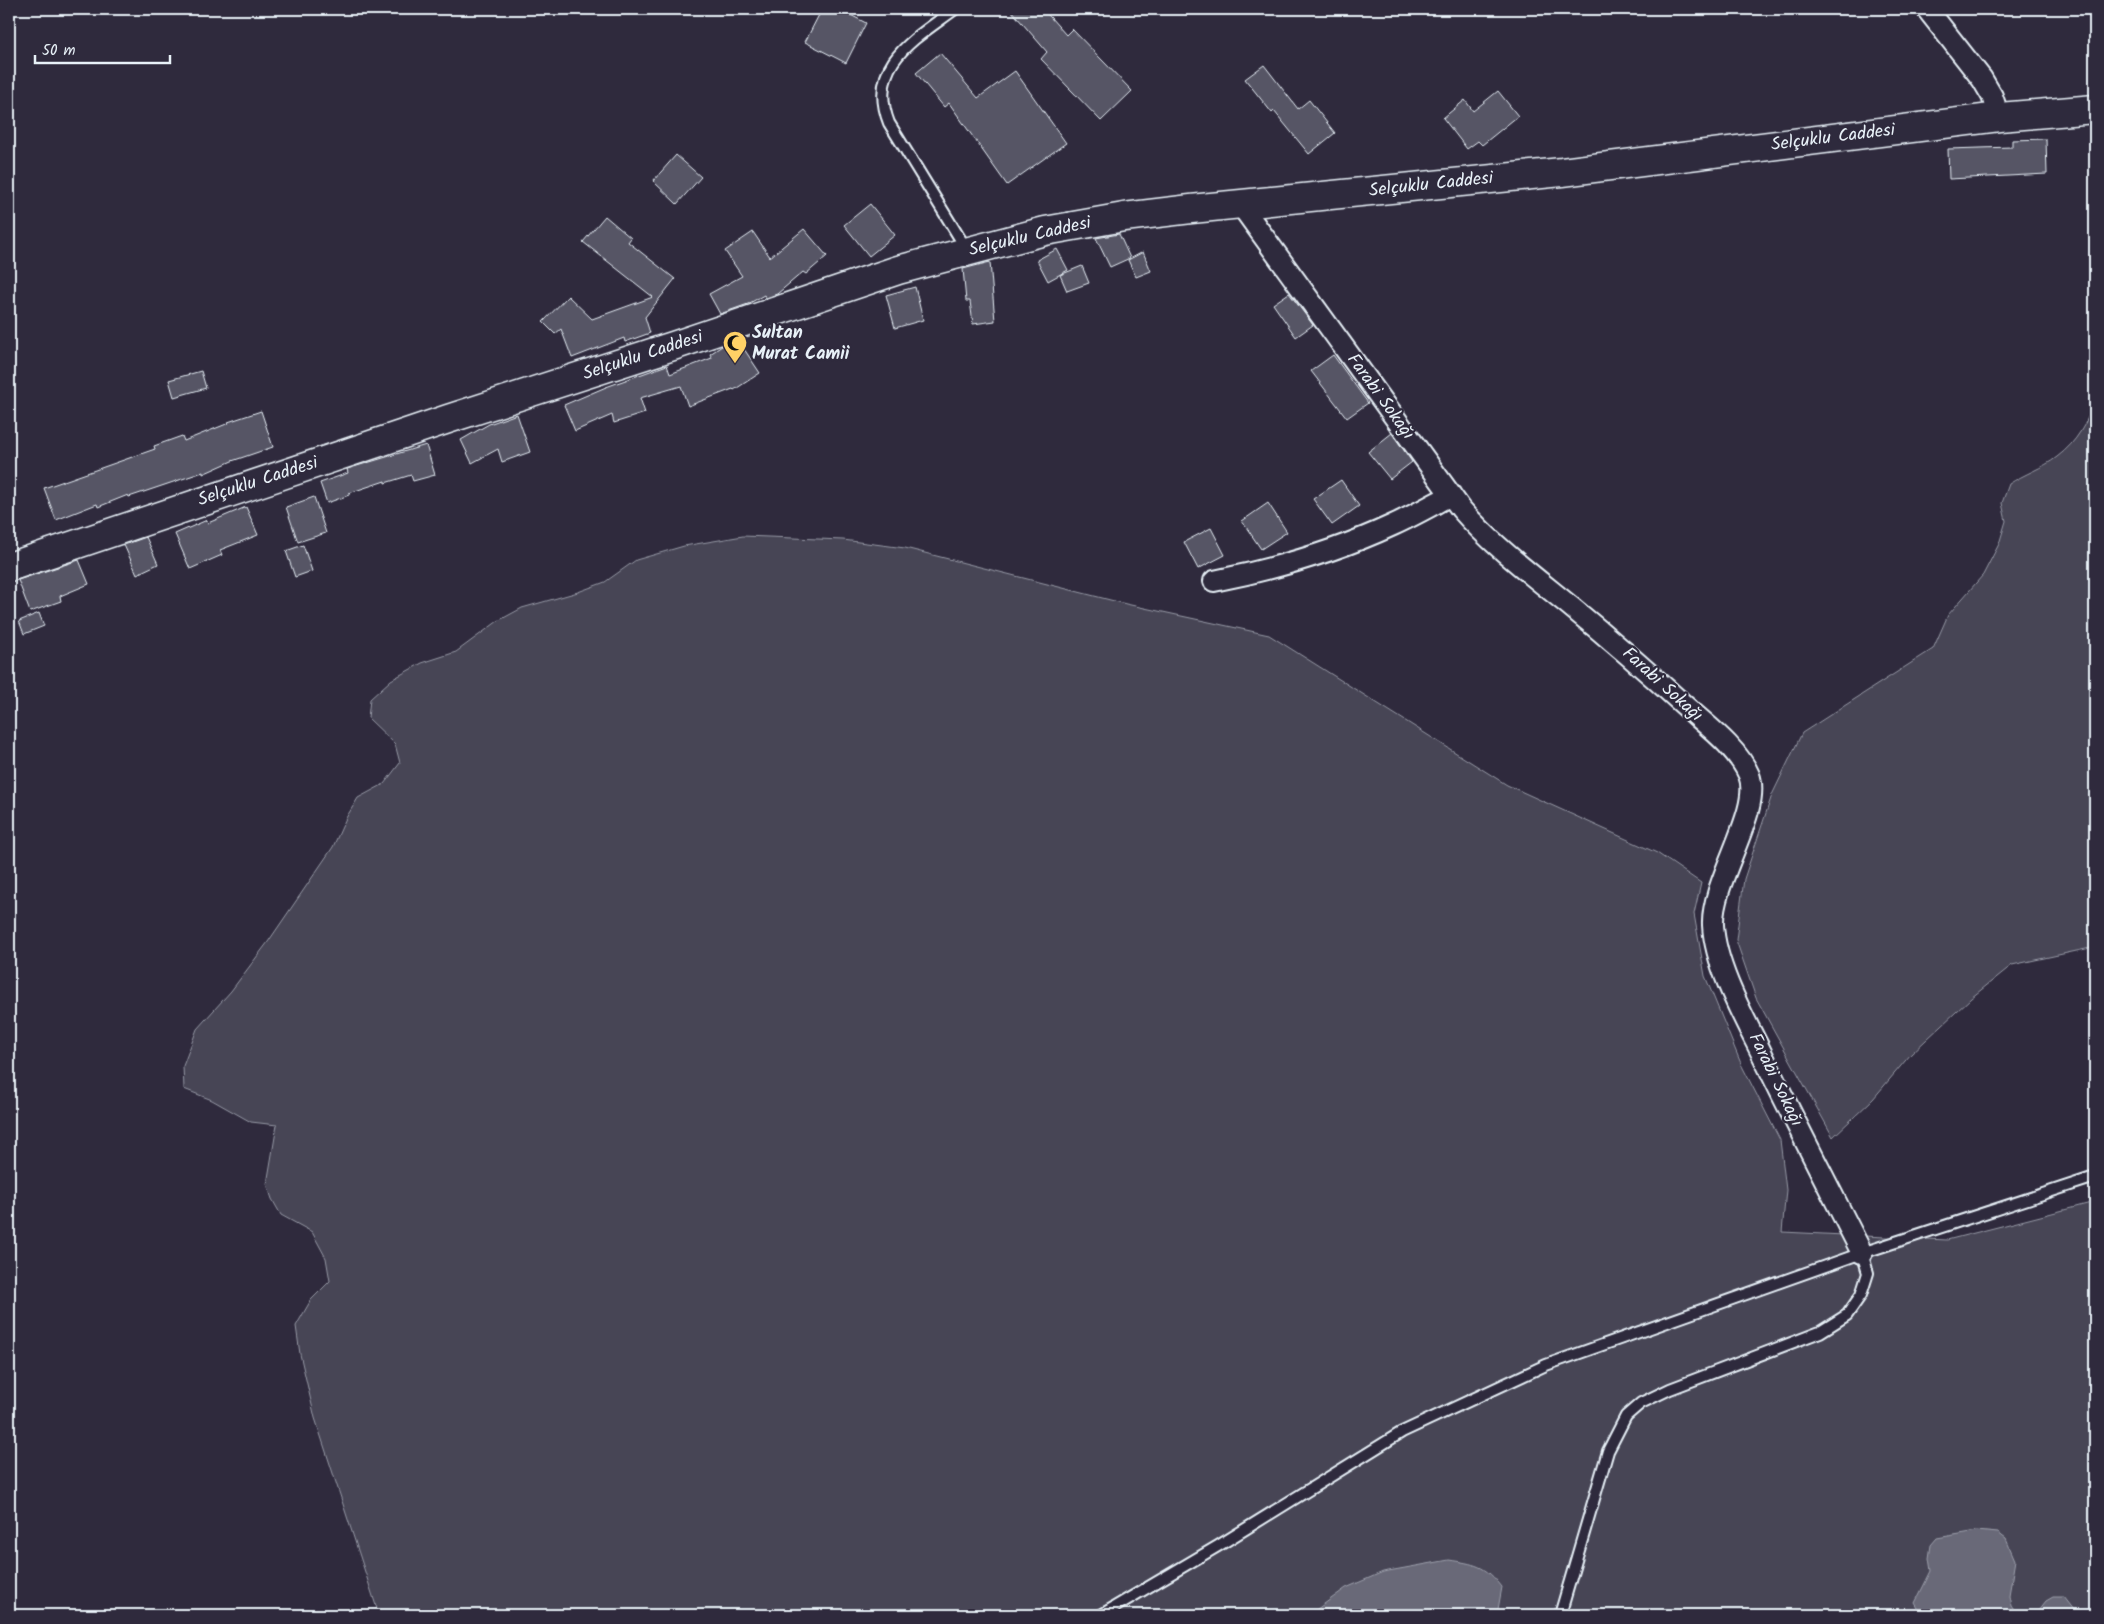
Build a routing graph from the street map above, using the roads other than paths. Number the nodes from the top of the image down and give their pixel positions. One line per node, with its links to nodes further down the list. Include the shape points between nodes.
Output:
1 (955, 9): 6 (lane, via 894,58 882,88 883,108)
2 (1927, 9): 4 (street, via 1982,79)
3 (2095, 109): 4 (street, Selçuklu Caddesi)
4 (1999, 117): 5 (street, Selçuklu Caddesi, via 1562,172)
5 (1240, 204): 6 (street, Selçuklu Caddesi, via 1124,217 1045,231); 7 (street, Farabi Sokağı)
6 (968, 251): 8 (street, Selçuklu Caddesi, via 898,270)
7 (1451, 495): 9 (street, via 1393,525 1343,545 1256,573); 11 (street, Farabi Sokağı, via 1484,534 1616,644 1714,733 1736,755 1750,776 1752,795 1744,825 1716,901 1713,924 1718,952 1740,1008)
8 (9, 567)
9 (1214, 581)
10 (2095, 1177): 11 (lane)
11 (1862, 1253): 12 (lane, via 1546,1366 1402,1432); 13 (lane, via 1868,1273 1861,1295 1847,1315 1820,1332 1670,1388 1641,1403 1626,1416 1608,1451)
12 (1101, 1615)
13 (1560, 1615)

